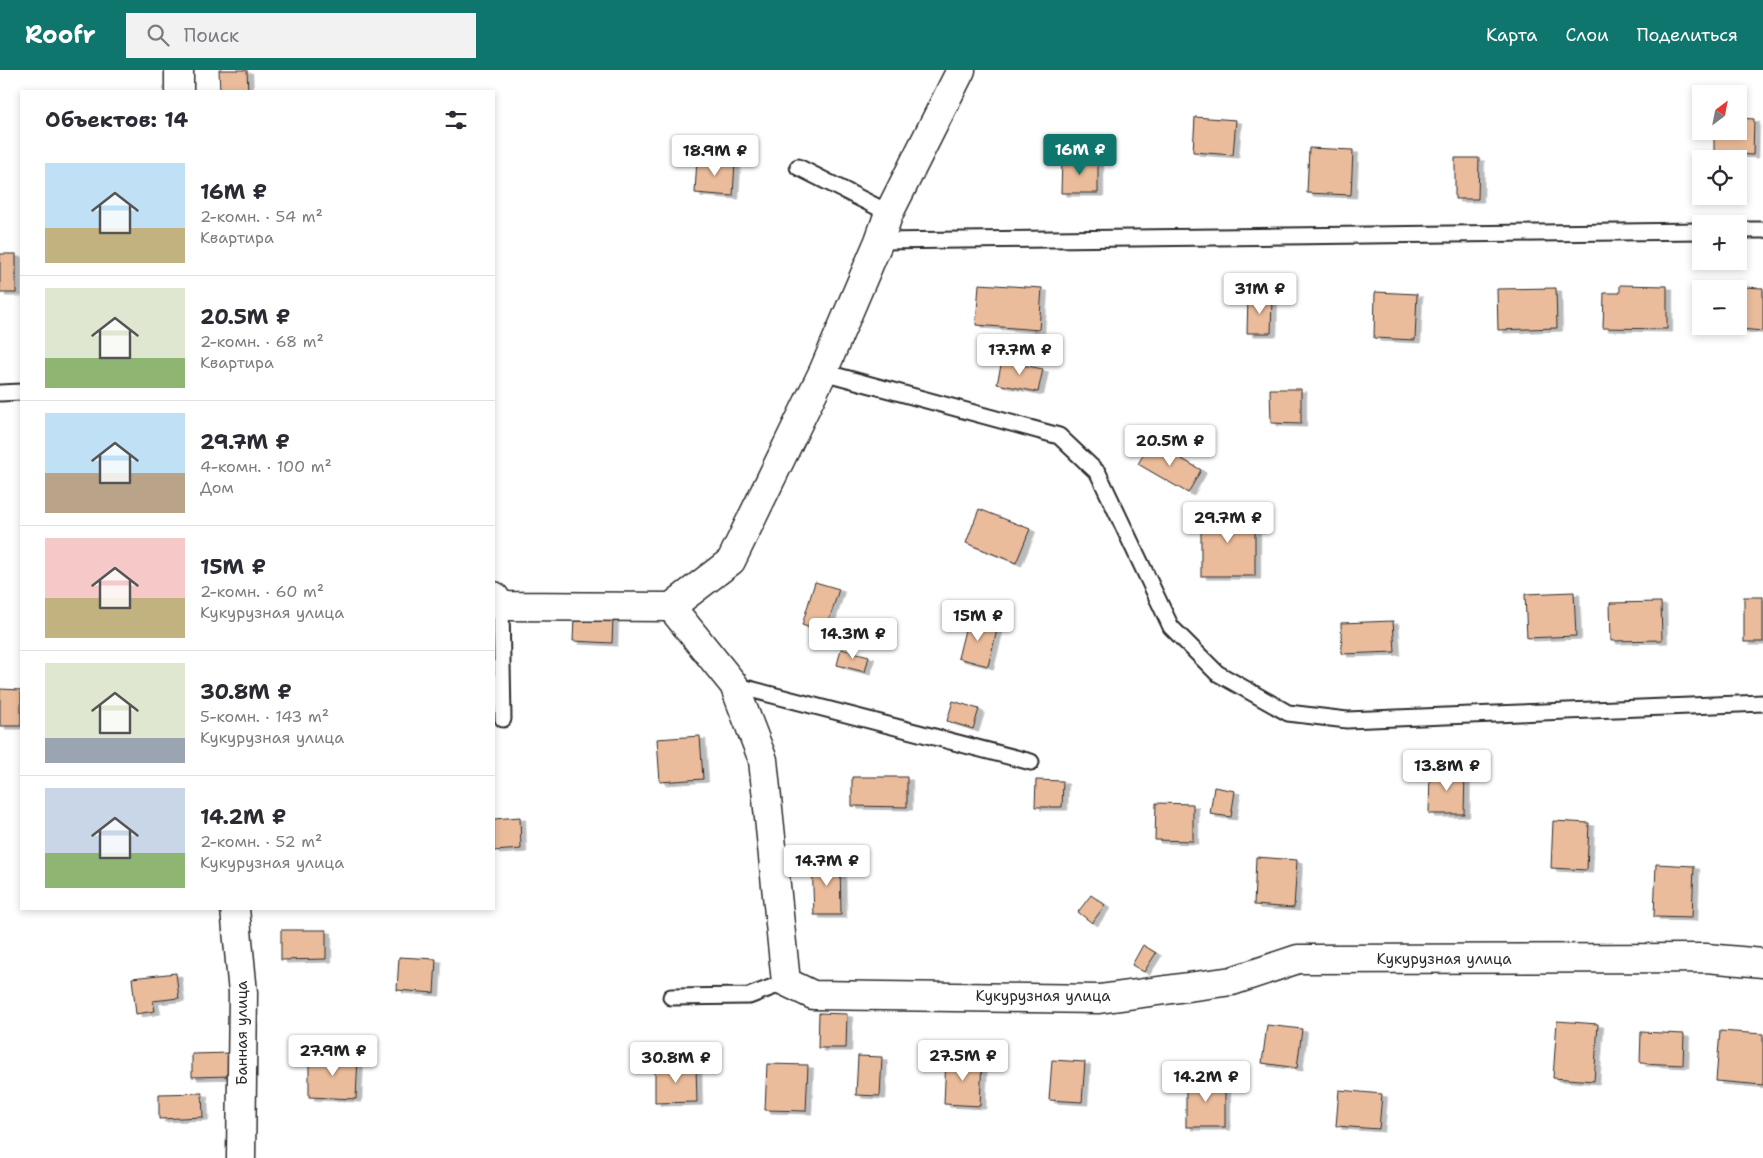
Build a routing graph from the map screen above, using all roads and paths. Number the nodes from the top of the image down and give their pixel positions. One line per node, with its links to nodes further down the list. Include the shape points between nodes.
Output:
1 (179, 70): 3 (street)
2 (961, 70): 5 (street)
3 (179, 90)
4 (798, 167): 5 (lane)
5 (889, 213): 9 (street)
6 (1747, 230): 7 (lane)
7 (1763, 230)
8 (1692, 231): 9 (lane)
9 (880, 241): 10 (street)
10 (823, 372): 14 (street, via 731,561); 16 (lane, via 1060,436 1098,473 1171,627 1217,674 1288,713 1347,720)
11 (20, 392): 12 (lane)
12 (0, 393)
13 (498, 601): 14 (street); 17 (lane)
14 (671, 608): 15 (street)
15 (734, 686): 18 (lane); 21 (street, via 763,760)
16 (1763, 704)
17 (503, 719)
18 (1031, 762)
19 (235, 910): 23 (street, Банная улица, via 243,993)
20 (1763, 963): 21 (street, Кукурузная улица, via 1706,958 1298,959 1232,981 1100,999 814,995)
21 (786, 982): 22 (lane, via 749,996)
22 (671, 997)
23 (241, 1158)

